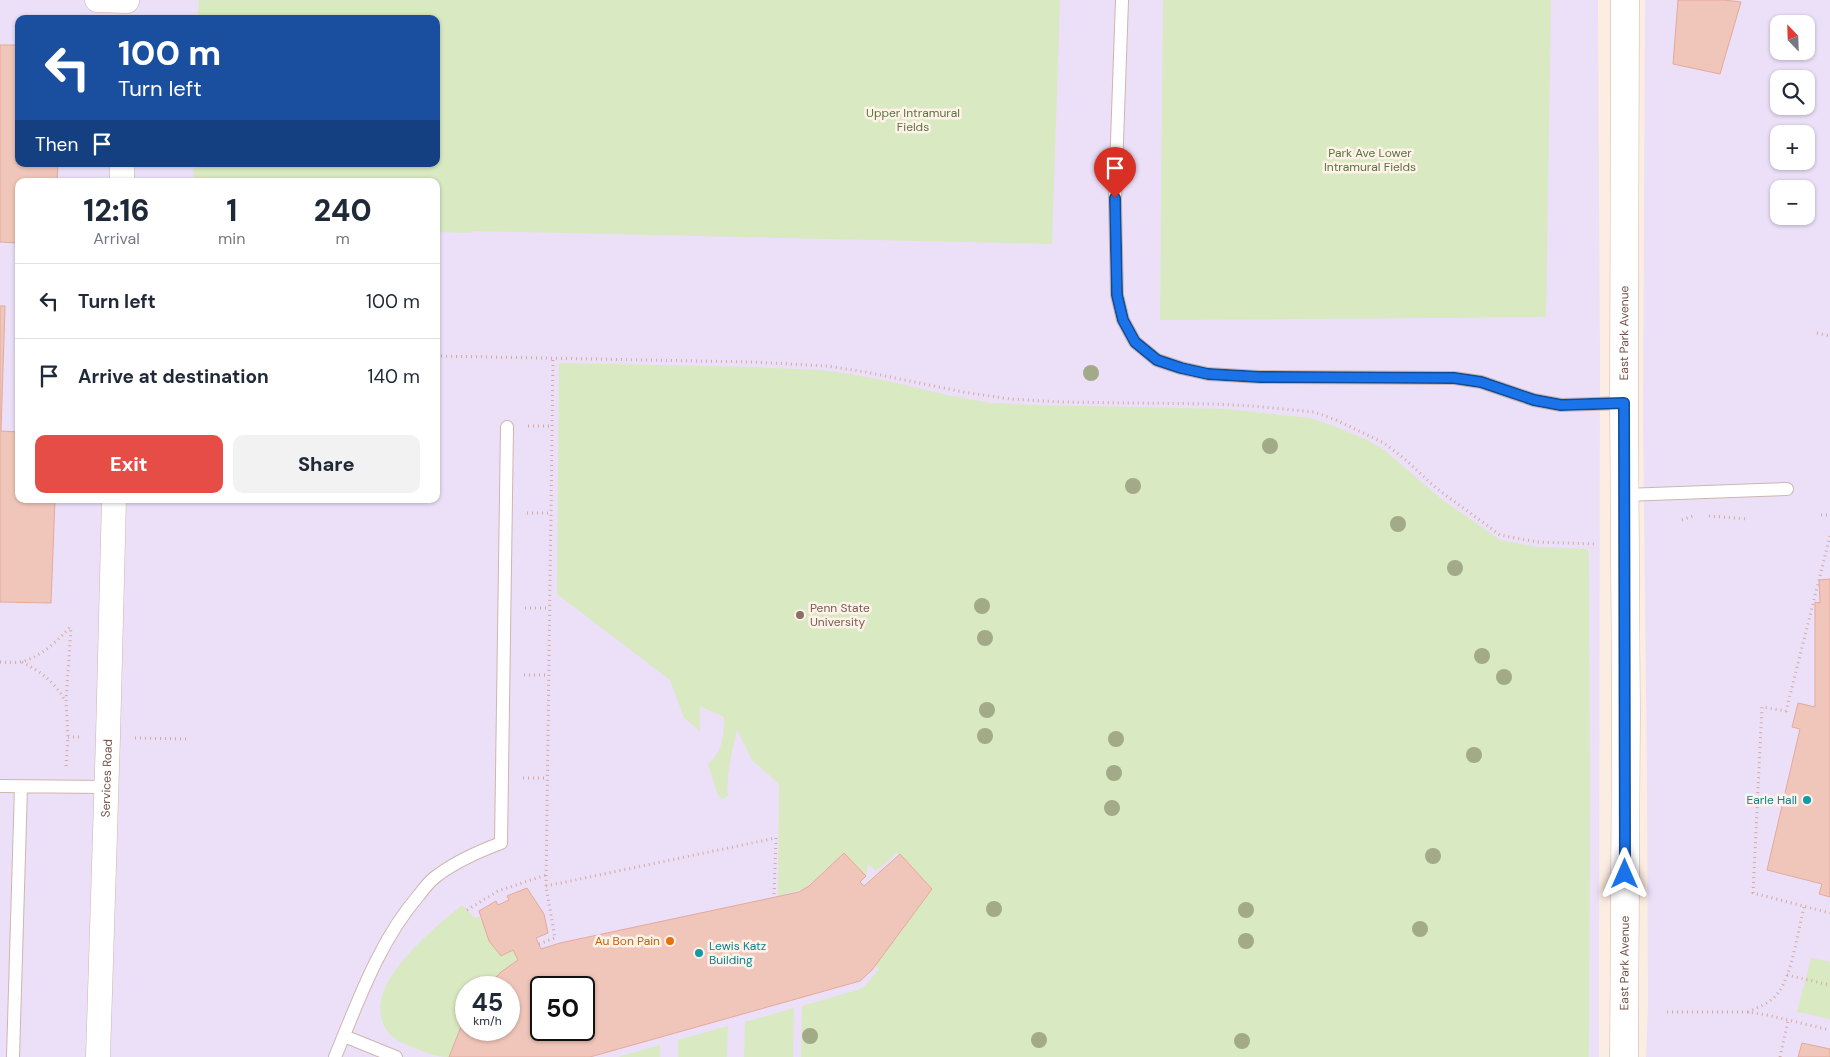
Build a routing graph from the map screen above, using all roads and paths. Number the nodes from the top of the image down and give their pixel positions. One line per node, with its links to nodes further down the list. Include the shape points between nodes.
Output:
1 (97, 0): 2 (street)
2 (127, 0): 5 (street)
3 (1122, 0): 10 (lane, via 1115,198 1117,295 1123,320 1135,342 1157,360 1208,374 1454,378 1481,382 1534,400 1561,405)
4 (1625, 0): 10 (main road, East Park Avenue)
5 (127, 15)
6 (1817, 334): 7 (path)
7 (1830, 336)
8 (440, 356): 9 (path)
9 (553, 358): 22 (path, via 827,366 1010,399 1213,404 1314,412 1384,443 1436,488 1500,536 1537,542); 34 (path)
10 (1624, 403): 13 (main road, East Park Avenue)
11 (507, 427): 47 (lane, via 501,843 477,852 432,879 409,906 365,985)
12 (1787, 489): 13 (lane)
13 (1625, 495): 52 (main road, East Park Avenue)
14 (114, 503): 33 (street, Services Road)
15 (1821, 515): 16 (path)
16 (1830, 515)
17 (1695, 516): 20 (path)
18 (1704, 516): 19 (path)
19 (1748, 519)
20 (1682, 520)
21 (1830, 536): 37 (path, via 1786,711 1762,707 1753,894)
22 (1594, 544)
23 (0, 662): 24 (path)
24 (22, 662): 25 (path, via 41,672); 25 (path, via 40,653 71,627)
25 (66, 702): 26 (path)
26 (68, 737): 27 (path); 32 (path)
27 (84, 738)
28 (133, 738): 29 (path)
29 (187, 739)
30 (0, 786): 31 (lane)
31 (21, 786): 32 (lane); 48 (lane)
32 (66, 786): 33 (lane)
33 (106, 787): 49 (street, Services Road)
34 (546, 875): 35 (path); 38 (path, via 498,891)
35 (546, 886): 36 (path, via 776,838); 40 (path, via 554,938)
36 (774, 897)
37 (1804, 907): 39 (path); 41 (path)
38 (467, 910)
39 (1830, 913)
40 (539, 944)
41 (1787, 975): 42 (path); 44 (path, via 1778,994)
42 (1830, 985)
43 (1667, 1012): 44 (path)
44 (1747, 1012): 45 (path)
45 (1788, 1020): 46 (path); 53 (path)
46 (1830, 1030)
47 (344, 1036): 50 (lane); 51 (lane)
48 (13, 1057)
49 (98, 1057)
50 (335, 1057)
51 (396, 1057)
52 (1624, 1057)
53 (1780, 1057)

